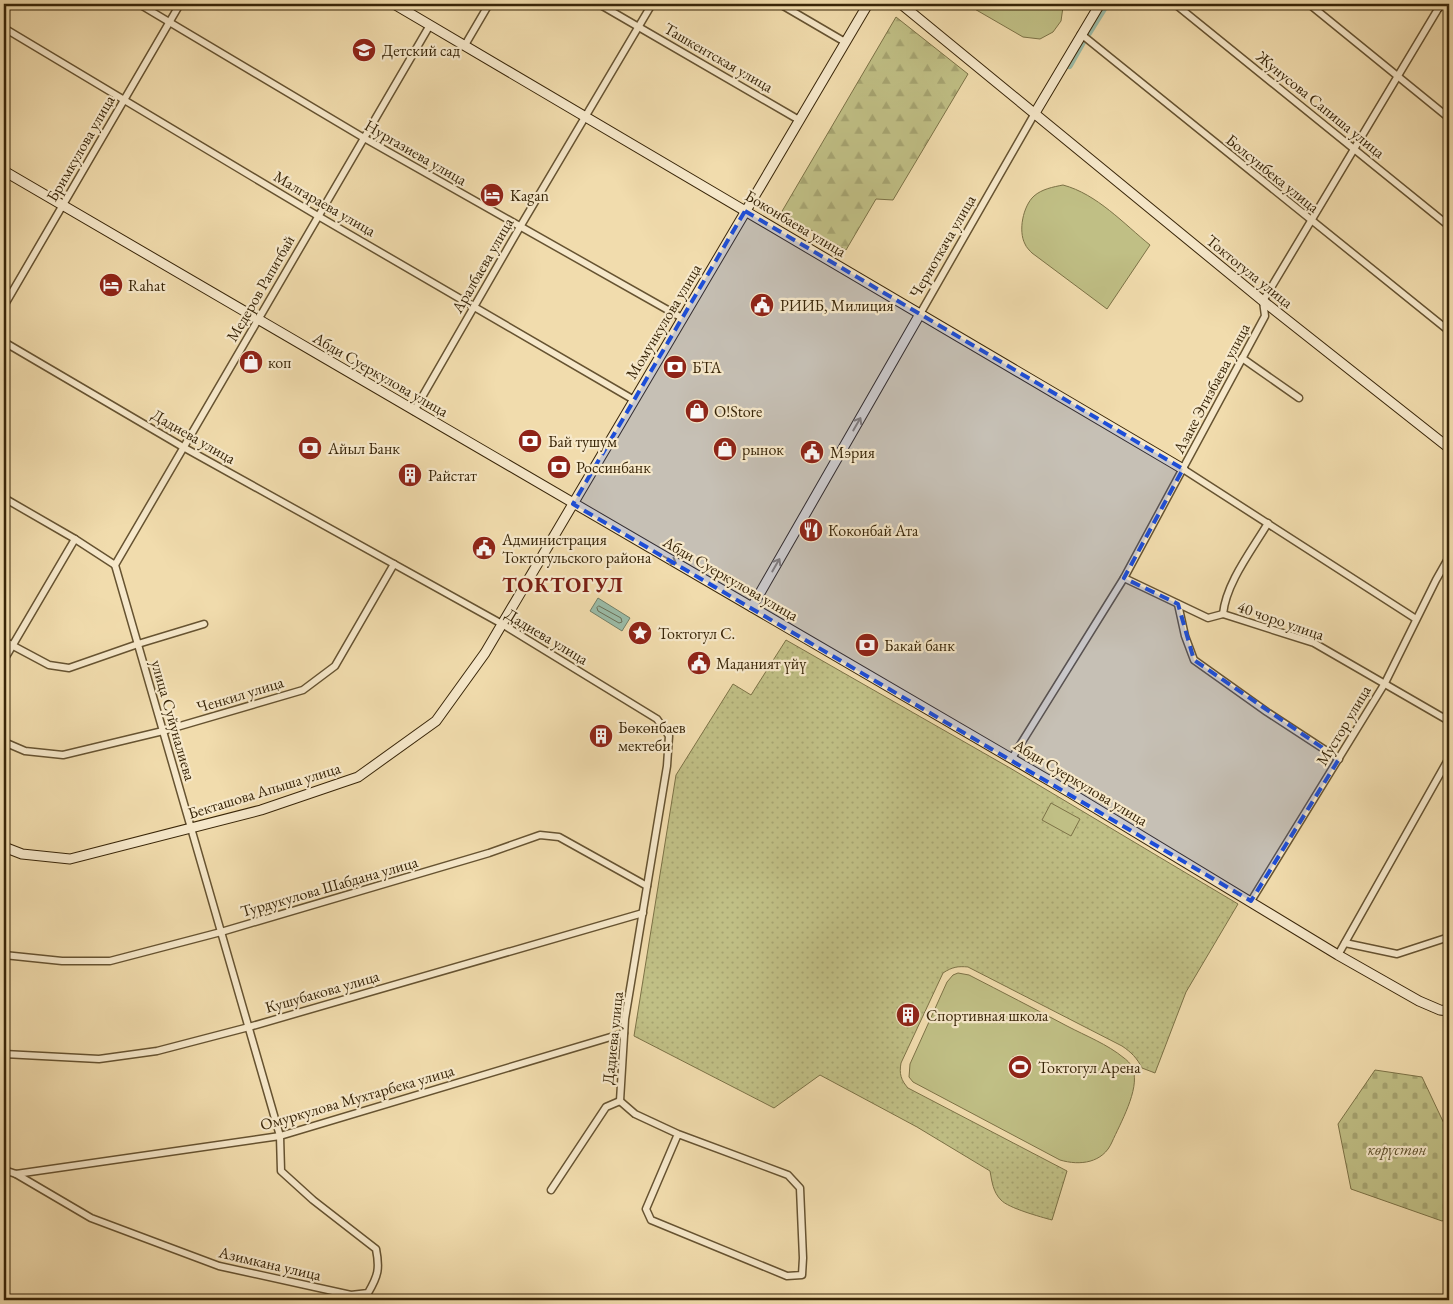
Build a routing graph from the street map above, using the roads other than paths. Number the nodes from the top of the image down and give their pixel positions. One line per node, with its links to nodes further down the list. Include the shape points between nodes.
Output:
1 (139, 4): 14 (street, Нургазиева улица)
2 (180, 4): 14 (street, Бримкулова улица)
3 (395, 4): 15 (street, Боконбаева улица)
4 (489, 4): 20 (street)
5 (599, 4): 16 (street, Ташкентская улица)
6 (652, 4): 16 (street, Аралбаева улица)
7 (780, 4): 19 (street)
8 (868, 4): 19 (street, Момункулова улица)
9 (901, 4): 23 (street, Токтогула улица)
10 (1100, 4): 18 (street, Черноткача улица)
11 (1174, 4): 28 (street, Жунусова Сапиша улица)
12 (1309, 4): 21 (street)
13 (1438, 5): 21 (street, Азаке Эгизбаева улица)
14 (170, 22): 22 (street, Бримкулова улица); 27 (street, Нургазиева улица)
15 (430, 25): 20 (street, Боконбаева улица); 27 (street, Медеров Рапитбай)
16 (638, 26): 24 (street, Аралбаева улица); 26 (street, Ташкентская улица)
17 (4, 28): 22 (street, Малгараева улица)
18 (1081, 34): 23 (street, Черноткача улица); 33 (street, Болсунбека улица)
19 (845, 42): 26 (street, Момункулова улица)
20 (464, 45): 24 (street, Боконбаева улица)
21 (1398, 75): 25 (street); 28 (street, Азаке Эгизбаева улица)
22 (124, 100): 30 (street, Бримкулова улица); 32 (street, Малгараева улица)
23 (1035, 114): 36 (street, Токтогула улица); 39 (street, Черноткача улица)
24 (585, 116): 31 (street, Боконбаева улица); 35 (street, Аралбаева улица)
25 (1449, 118)
26 (799, 120): 31 (street, Момункулова улица)
27 (364, 138): 32 (street, Медеров Рапитбай); 35 (street, Нургазиева улица)
28 (1354, 148): 33 (street, Азаке Эгизбаева улица); 34 (street, Жунусова Сапиша улица)
29 (4, 171): 30 (street, Абди Суеркулова улица)
30 (62, 206): 37 (street, Бримкулова улица); 41 (street, Абди Суеркулова улица)
31 (745, 211): 39 (street, Боконбаева улица); 40 (street, Момункулова улица)
32 (318, 216): 38 (street, Малгараева улица); 41 (street, Медеров Рапитбай)
33 (1311, 221): 36 (street, Азаке Эгизбаева улица); 42 (street, Болсунбека улица)
34 (1449, 226)
35 (520, 227): 38 (street, Аралбаева улица); 40 (street, Нургазиева улица)
36 (1263, 301): 44 (street, Азаке Эгизбаева улица, via 1266,316); 49 (street, Токтогула улица)
37 (4, 306)
38 (475, 306): 46 (street, Малгараева улица); 47 (street, Аралбаева улица)
39 (920, 314): 50 (street, Боконбаева улица); 60 (street, Черноткача улица, one-way to 39)
40 (682, 318): 46 (street, Момункулова улица)
41 (258, 320): 47 (street, Абди Суеркулова улица); 48 (street, Медеров Рапитбай)
42 (1449, 331)
43 (4, 342): 48 (street, Дадиева улица)
44 (1242, 358): 45 (street); 50 (street, Азаке Эгизбаева улица)
45 (1299, 398)
46 (634, 400): 52 (street, Момункулова улица)
47 (414, 411): 52 (street, Абди Суеркулова улица)
48 (184, 447): 56 (street, Дадиева улица); 57 (street, Медеров Рапитбай)
49 (1449, 448)
50 (1183, 469): 53 (street); 58 (street, Азаке Эгизбаева улица)
51 (4, 498): 54 (street)
52 (573, 504): 60 (street, Абди Суеркулова улица, one-way to 60); 64 (street, Момункулова улица)
53 (1268, 523): 61 (street, via 1234,580); 62 (street)
54 (75, 539): 57 (street); 67 (street)
55 (1449, 557): 62 (street, Мустор улица)
56 (394, 564): 64 (street, Дадиева улица); 72 (street, Ченкил улица, via 335,666 303,690)
57 (115, 566): 66 (street, улица Суйуналиева)
58 (1124, 578): 59 (street, 40 чоро улица); 74 (street, Азаке Эгизбаева улица)
59 (1178, 604): 61 (street, 40 чоро улица, via 1208,618); 76 (street, via 1194,660)
60 (752, 607): 74 (street, Абди Суеркулова улица)
61 (1223, 614): 70 (street, 40 чоро улица, via 1314,643)
62 (1416, 619): 70 (street, Мустор улица)
63 (204, 624): 66 (street)
64 (502, 624): 68 (street, Момункулова улица); 79 (street, Дадиева улица, via 657,719 669,736)
65 (4, 641): 67 (street)
66 (138, 644): 67 (street, via 70,668 49,665); 72 (street, улица Суйуналиева)
67 (12, 646): 69 (street)
68 (485, 653): 77 (street, Бекташова Апыша улица, via 436,721 358,778 261,810)
69 (4, 660)
70 (1385, 683): 71 (street, 40 чоро улица); 76 (street, Мустор улица)
71 (1449, 721)
72 (163, 732): 73 (street, Ченкил улица, via 63,755 25,750); 77 (street, улица Суйуналиева)
73 (4, 742)
74 (1012, 758): 80 (street, Абди Суеркулова улица)
75 (1449, 758): 84 (street)
76 (1339, 759): 80 (street, Мустор улица)
77 (191, 828): 78 (street, Бекташова Апыша улица, via 70,859 22,854); 82 (street, улица Суйуналиева)
78 (4, 847)
79 (647, 886): 81 (street, Дадиева улица); 82 (street, Турдукулова Шабдана улица, via 559,837 540,835)
80 (1251, 901): 86 (street, Абди Суеркулова улица)
81 (643, 913): 88 (street, Кушубакова улица); 89 (street, Дадиева улица)
82 (221, 932): 85 (street, Турдукулова Шабдана улица, via 110,961 62,961); 88 (street, улица Суйуналиева)
83 (1449, 937): 84 (street, via 1397,954)
84 (1345, 943): 86 (street)
85 (4, 955)
86 (1338, 955): 87 (street, Абди Суеркулова улица, via 1419,1001)
87 (1449, 1011)
88 (249, 1027): 90 (street, Кушубакова улица, via 157,1051 99,1059); 93 (street, улица Суйуналиева)
89 (624, 1033): 91 (street, Дадиева улица); 93 (street, Омуркулова Мухтарбека улица)
90 (4, 1054)
91 (620, 1100): 92 (street, via 635,1114); 97 (street, via 606,1107)
92 (678, 1134): 92 (street, via 646,1210 651,1220 787,1276 802,1275 800,1188 788,1175)
93 (280, 1136): 95 (street, улица Суйуналиева); 96 (street, Омуркулова Мухтарбека улица)
94 (4, 1170): 96 (street, Омуркулова Мухтарбека улица)
95 (281, 1171): 96 (street, Азимкана улица, via 312,1200 376,1249 377,1277 368,1292 351,1295 219,1266 91,1218)
96 (16, 1174)
97 (551, 1190)

